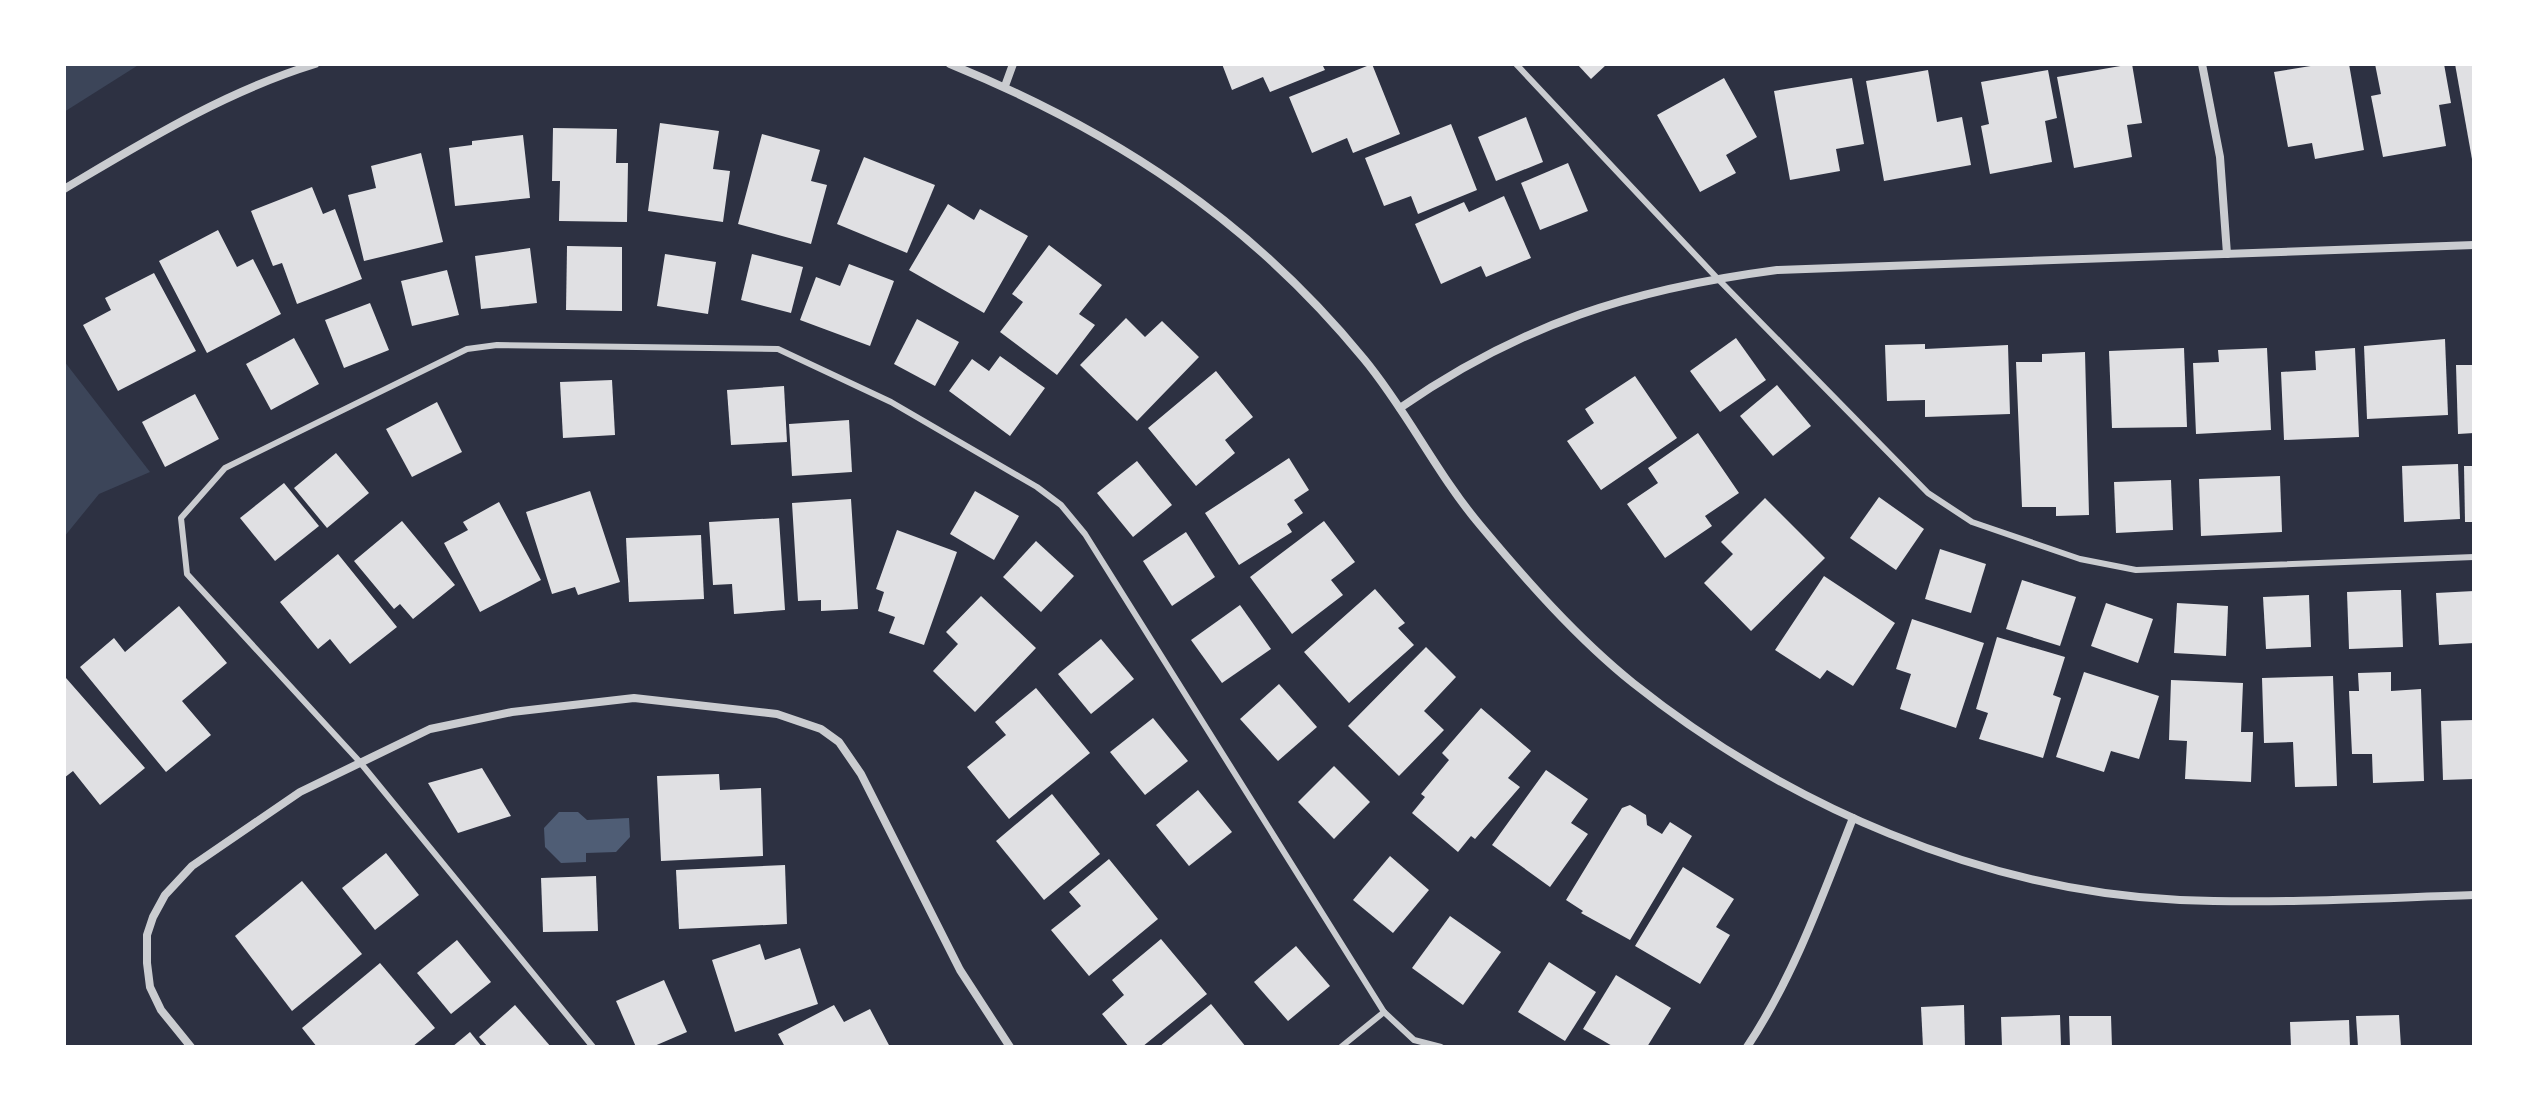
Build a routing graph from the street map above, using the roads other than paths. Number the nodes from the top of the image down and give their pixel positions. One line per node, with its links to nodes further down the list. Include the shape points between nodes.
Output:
1 (315, 64): 7 (street, via 161,130)
2 (950, 64): 6 (street)
3 (1013, 64): 6 (street)
4 (1516, 64): 10 (lane)
5 (2202, 64): 9 (street, via 2220,157)
6 (1005, 86): 11 (street, via 1123,147 1241,232 1327,316)
7 (64, 189)
8 (2474, 245): 9 (street)
9 (2227, 254): 10 (street, via 1777,270)
10 (1717, 278): 11 (street, via 1644,293 1509,341); 12 (lane, via 1928,493 1972,522 2080,559 2136,570)
11 (1400, 408): 14 (street, via 1477,522 1632,682 1716,744)
12 (2474, 557)
13 (359, 761): 16 (lane, via 187,574 181,518 225,468 467,349 778,349 891,402 1061,505 1085,534); 17 (street, via 236,833 192,866 165,895 147,935 150,987); 18 (lane); 19 (street, via 430,729 512,712 634,698 777,714 821,729 839,742 861,774 960,970)
14 (1853, 818): 15 (street, via 1941,852 2094,890 2177,900); 22 (street, via 1806,939)
15 (2474, 895)
16 (1384, 1012): 20 (lane); 21 (lane, via 1414,1040)
17 (191, 1047)
18 (593, 1047)
19 (1010, 1047)
20 (1341, 1047)
21 (1441, 1047)
22 (1747, 1047)

